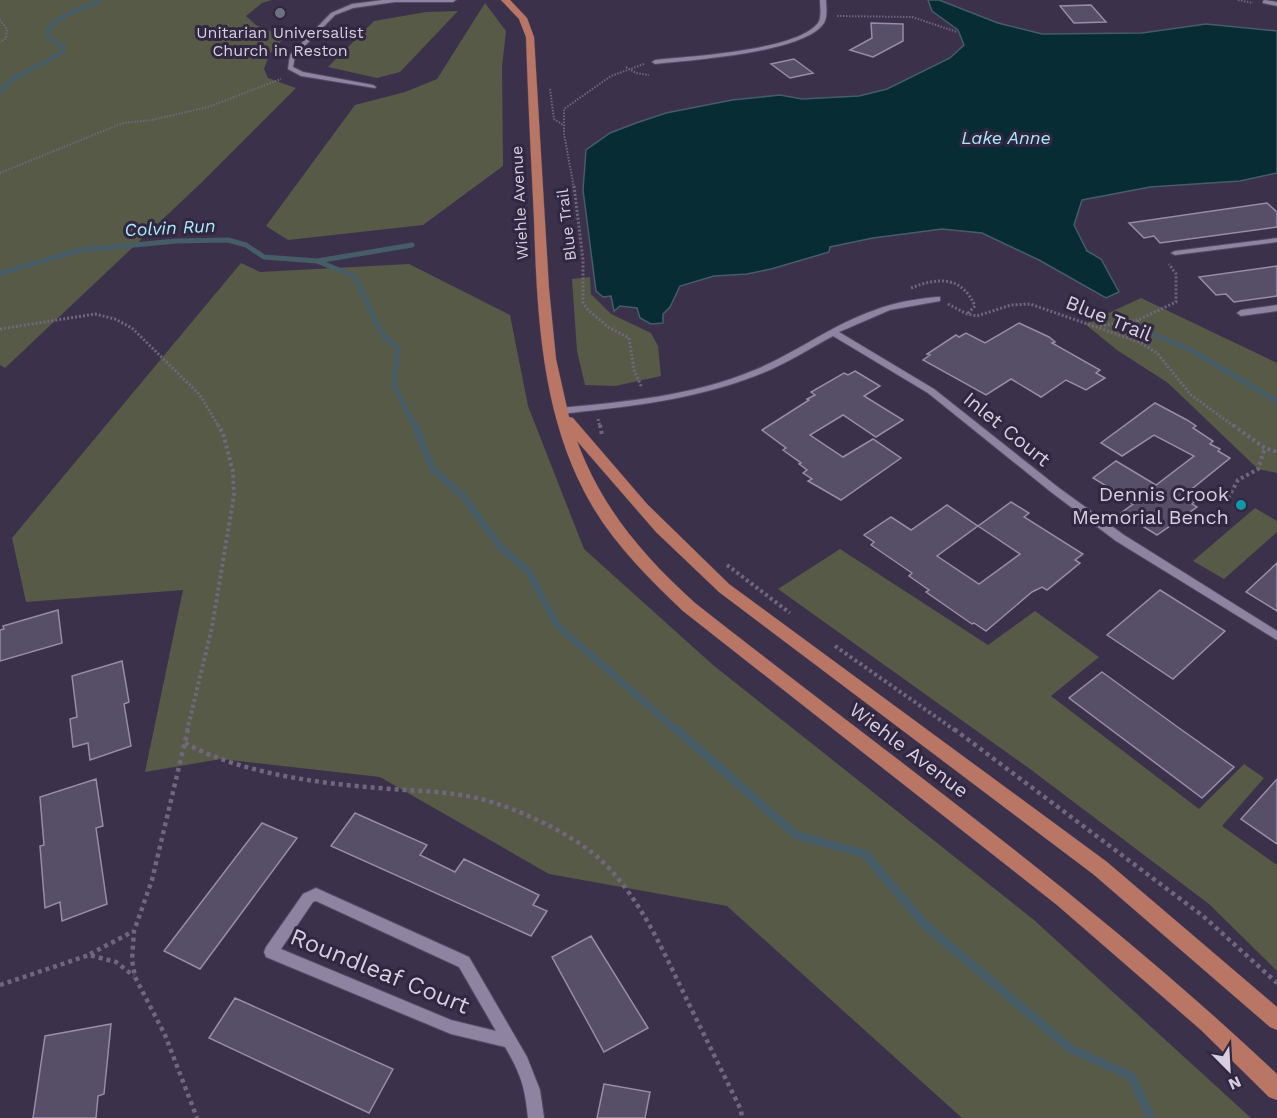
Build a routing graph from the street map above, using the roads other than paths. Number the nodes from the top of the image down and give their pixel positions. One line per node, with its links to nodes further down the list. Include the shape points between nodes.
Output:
1 (453, 0): 7 (street, via 395,0 352,6 333,14 292,56 290,68 301,75)
2 (505, 0): 14 (main road, Wiehle Avenue, via 523,18 530,37 543,296 551,372)
3 (823, 0): 6 (street, via 820,24 794,40)
4 (1265, 2): 5 (street)
5 (1277, 4)
6 (655, 62)
7 (373, 87)
8 (1277, 240): 9 (street)
9 (1174, 253)
10 (937, 299): 13 (street, via 881,310)
11 (1277, 308): 12 (street)
12 (1241, 312)
13 (833, 332): 14 (street, via 782,361 724,383); 15 (street, Inlet Court, via 931,392 1120,538)
14 (560, 411): 16 (main road, Wiehle Avenue, via 632,500 724,588 1100,868); 18 (main road, Wiehle Avenue, via 593,495 619,534 670,589 717,630 1063,896)
15 (1277, 636)
16 (1277, 1020)
17 (509, 1041): 17 (street, Roundleaf Court, via 464,962 322,896 308,898 271,952 451,1027); 19 (street, Roundleaf Court, via 533,1090)
18 (1277, 1089)
19 (536, 1118)

